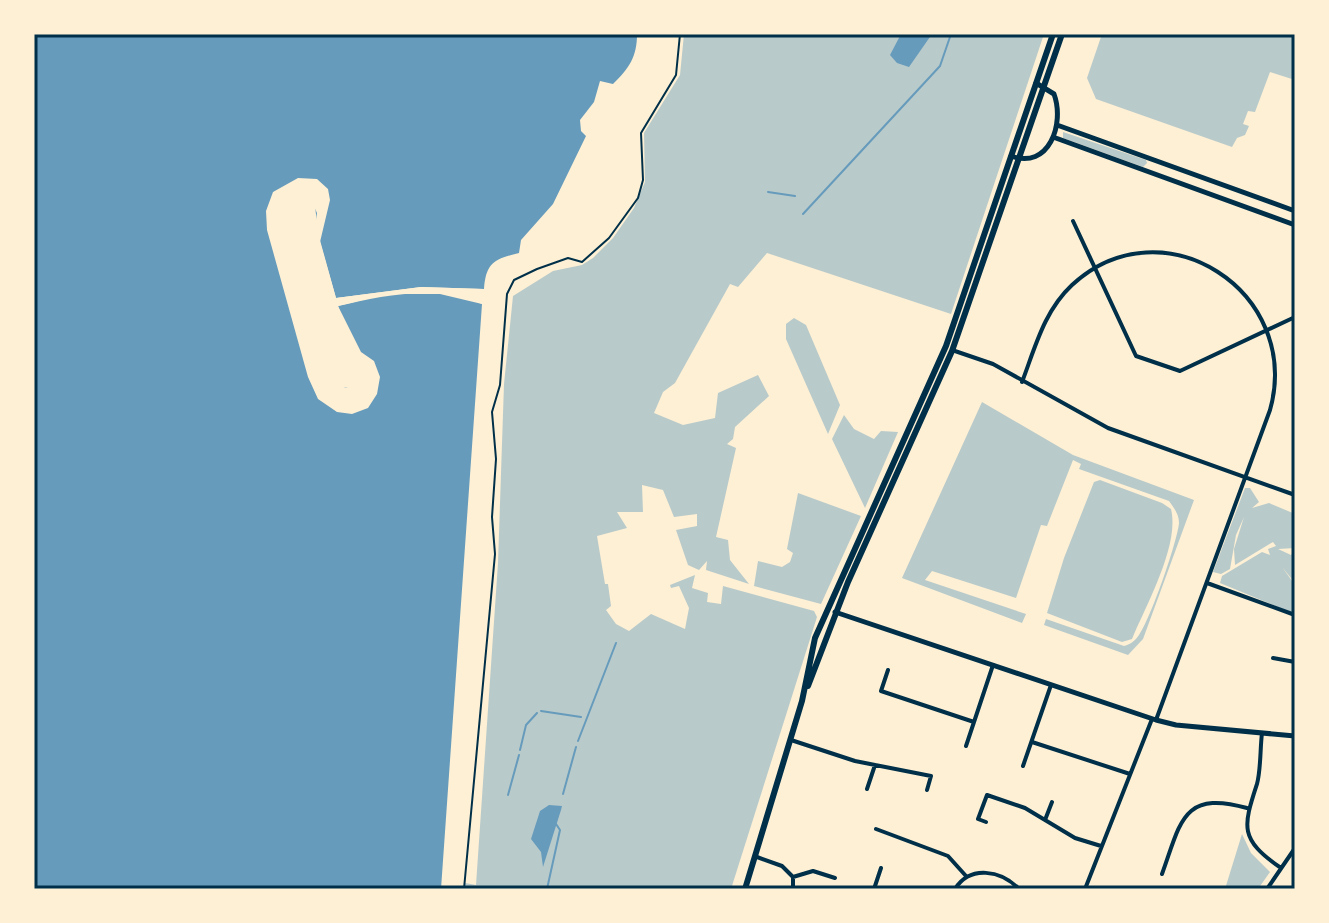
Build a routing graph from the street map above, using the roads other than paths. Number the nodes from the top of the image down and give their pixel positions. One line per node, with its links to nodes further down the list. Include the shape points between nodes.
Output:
1 (1053, 34): 3 (main road)
2 (1062, 34): 4 (main road)
3 (1036, 83): 4 (street); 7 (main road)
4 (1044, 86): 5 (street, via 1058,104); 8 (main road)
5 (1057, 125): 6 (street); 9 (street)
6 (1053, 137): 8 (street, via 1035,159); 10 (street)
7 (1011, 156): 8 (street); 19 (main road)
8 (1019, 159): 19 (main road)
9 (1153, 159): 10 (street); 11 (street)
10 (1148, 171): 12 (street)
11 (1223, 184): 12 (street); 13 (street)
12 (1218, 197): 15 (street)
13 (1295, 211)
14 (1073, 221): 16 (street)
15 (1295, 225)
16 (1095, 269): 18 (street, via 1146,253 1189,257 1237,286); 18 (street, via 1136,356 1175,371); 20 (street, via 1058,300 1046,318)
17 (1295, 317): 18 (street)
18 (1267, 330): 21 (street, via 1274,391)
19 (949, 349): 20 (street, via 993,364); 24 (main road); 25 (main road)
20 (1022, 382): 21 (street, via 1108,428)
21 (1245, 477): 22 (street); 23 (street)
22 (1295, 495)
23 (1206, 583): 26 (street); 33 (street)
24 (826, 611): 25 (street); 32 (main road)
25 (836, 613): 29 (street); 32 (main road)
26 (1295, 615)
27 (1273, 658): 28 (street)
28 (1295, 662)
29 (993, 665): 31 (street); 34 (street)
30 (888, 670): 34 (street, via 881,691)
31 (1052, 684): 33 (street); 38 (street)
32 (802, 701): 37 (main road)
33 (1154, 719): 35 (street); 42 (street)
34 (974, 722): 39 (street)
35 (1262, 733): 36 (street); 46 (street, via 1257,783)
36 (1295, 736)
37 (791, 740): 40 (street); 52 (main road)
38 (1032, 742): 41 (street); 42 (street)
39 (966, 746)
40 (875, 765): 43 (street); 44 (street, via 931,776)
41 (1023, 766)
42 (1130, 774): 50 (street)
43 (867, 789)
44 (927, 790)
45 (1052, 802): 47 (street)
46 (1247, 808): 54 (street, via 1252,844); 55 (street, via 1218,800 1192,809)
47 (1045, 820): 48 (street, via 987,795 978,819); 50 (street)
48 (986, 822)
49 (876, 829): 56 (street, via 948,856)
50 (1101, 846): 64 (street)
51 (1295, 848): 54 (street)
52 (757, 857): 57 (street, via 782,866); 60 (main road)
53 (881, 868): 62 (street)
54 (1281, 868): 65 (street)
55 (1162, 874)
56 (966, 876): 59 (street, via 997,874); 63 (street)
57 (793, 877): 58 (street, via 813,871); 61 (street)
58 (835, 878)
59 (1018, 887)
60 (745, 889)
61 (793, 889)
62 (874, 889)
63 (955, 889)
64 (1085, 889)
65 (1267, 889)

